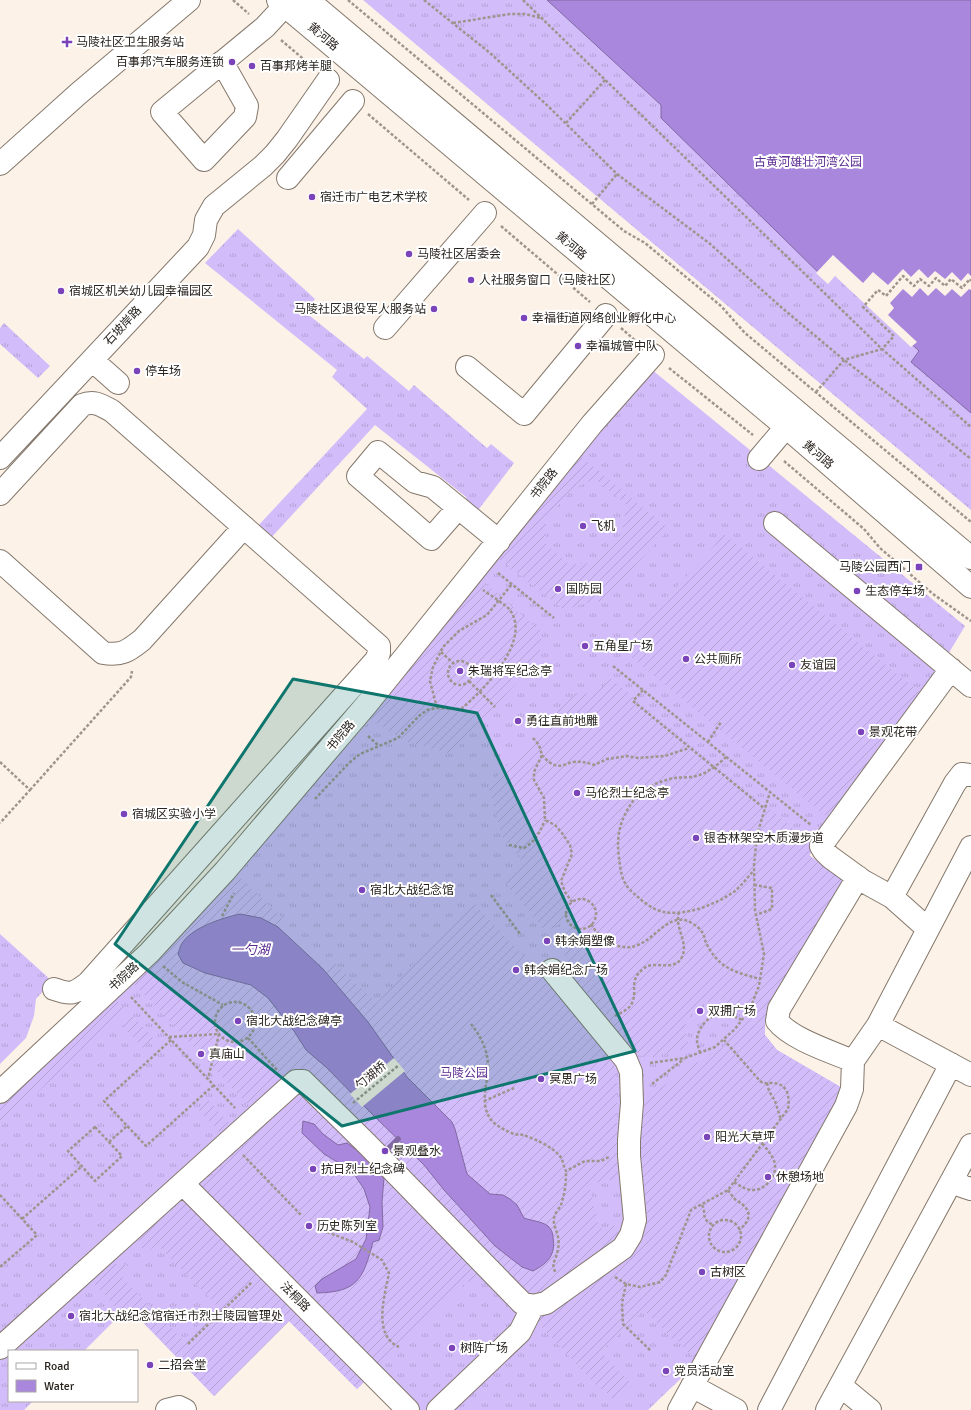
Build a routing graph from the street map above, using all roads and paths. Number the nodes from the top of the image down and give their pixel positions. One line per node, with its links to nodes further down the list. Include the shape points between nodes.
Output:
1 (189, 0): 14 (street)
2 (308, 0): 29 (street, 黄河路)
3 (348, 0): 17 (path)
4 (424, 0): 8 (path)
5 (523, 0): 7 (path)
6 (284, 2): 9 (street, via 265,27); 29 (street, 黄河路)
7 (541, 18): 8 (path, via 510,14); 11 (path)
8 (453, 23): 13 (path, via 490,53)
9 (222, 62)
10 (328, 80): 24 (street, 石坡岸路, via 275,154 214,206 206,220 204,235 198,247)
11 (605, 80): 13 (path); 22 (path)
12 (353, 102): 16 (street)
13 (566, 123): 15 (path)
14 (0, 164)
15 (617, 174): 17 (path); 25 (path, via 709,243)
16 (288, 178)
17 (591, 204): 28 (path, via 624,231 645,243 721,306 745,332)
18 (485, 213): 21 (street)
19 (971, 281): 22 (path, via 970,279 962,288 951,278 945,286 936,278 929,286 920,279 914,286 903,276 886,296 878,290 863,307 894,336)
20 (606, 315): 26 (street, via 524,414)
21 (386, 328)
22 (882, 349): 25 (path); 30 (path)
23 (653, 354): 39 (street, 书院路, via 592,424)
24 (92, 360): 27 (street); 32 (street, 石坡岸路)
25 (844, 360): 28 (path); 33 (path)
26 (467, 367)
27 (118, 383)
28 (816, 392): 36 (path)
29 (792, 420): 31 (street); 40 (street, 黄河路); 45 (street, 黄河路)
30 (971, 428)
31 (764, 453): 48 (path, via 864,529 880,548 933,594)
32 (0, 458)
33 (971, 459)
34 (0, 494): 38 (street, via 82,405 90,402 112,411)
35 (458, 508): 39 (street)
36 (971, 522)
37 (775, 523): 53 (street)
38 (244, 527): 49 (street, via 142,640); 78 (street, via 379,646 379,653 376,660)
39 (499, 541): 42 (street, 书院路)
40 (971, 558)
41 (0, 561): 49 (street, via 103,653 115,655)
42 (484, 561): 43 (street, 书院路); 44 (path)
43 (469, 578): 46 (path); 80 (street, 书院路, via 339,738)
44 (512, 584): 46 (path); 47 (path)
45 (971, 587)
46 (498, 601): 50 (path, via 487,615 459,631 443,646); 57 (path, via 510,610 516,626 514,644 505,662)
47 (554, 618)
48 (971, 621)
49 (128, 651): 70 (path, via 132,666 131,677)
50 (441, 652): 51 (path); 59 (path, via 433,667 430,681)
51 (452, 663): 54 (path, via 460,660 468,663 472,674); 54 (path, via 448,670 451,681 458,685)
52 (613, 666): 56 (path)
53 (951, 669): 55 (street); 81 (street, via 821,846 830,857)
54 (469, 681): 57 (path)
55 (971, 686)
56 (643, 690): 62 (path); 63 (path, via 633,701)
57 (479, 692): 58 (path); 59 (path, via 461,709)
58 (495, 707)
59 (437, 708): 67 (path, via 427,710 419,716 398,738 360,754)
60 (721, 722): 62 (path)
61 (533, 738): 64 (path, via 539,745)
62 (708, 742): 65 (path)
63 (690, 748): 64 (path, via 665,756 607,759 594,765 584,762 555,765 547,762); 68 (path)
64 (542, 755): 73 (path, via 534,772 534,780 544,798)
65 (726, 757): 68 (path); 71 (path)
66 (0, 762): 70 (path)
67 (349, 763)
68 (713, 767): 72 (path); 86 (path, via 697,776 658,782 634,799 621,821 618,845 624,881 641,900 655,909)
69 (971, 775): 84 (street, via 962,774 955,783)
70 (30, 790): 74 (path)
71 (770, 792): 72 (path); 75 (path)
72 (764, 809): 79 (path, via 757,835)
73 (545, 820): 76 (path, via 532,843 524,848); 85 (path, via 555,824 570,845 572,854 561,881 564,892)
74 (0, 823)
75 (811, 825)
76 (509, 845)
77 (971, 847): 90 (street)
78 (204, 853): 80 (street); 96 (street, via 88,983 77,992 66,993)
79 (754, 870): 82 (path); 86 (path, via 736,890 714,904)
80 (225, 871): 95 (street, 书院路, via 149,953)
81 (858, 877): 84 (street); 109 (street, via 779,1009 777,1021 795,1035)
82 (754, 885): 87 (path); 87 (path, via 772,888 772,909)
83 (491, 895): 91 (path)
84 (892, 897): 90 (street)
85 (572, 902): 89 (path, via 580,898 586,899 594,906 595,915); 89 (path, via 566,910 569,923 578,928)
86 (679, 912): 88 (path)
87 (756, 915): 94 (path, via 764,954)
88 (677, 919): 89 (path, via 640,945 628,948 604,940); 94 (path, via 687,920 703,932 713,954 724,965 738,973); 101 (path, via 684,946 683,956 679,962 674,965 651,965 643,968 633,983 633,1002 630,1007)
89 (591, 924)
90 (928, 929): 100 (street)
91 (520, 934)
92 (162, 964): 97 (path, via 182,982)
93 (552, 970): 101 (street)
94 (760, 979): 98 (path, via 750,1009)
95 (118, 982): 104 (path); 118 (street, 书院路)
96 (54, 989)
97 (223, 1005): 102 (path, via 215,1016); 103 (path, via 229,1002 244,1002 254,1012 255,1026)
98 (742, 1020): 105 (path); 106 (path, via 720,1014 712,1017 700,1030 697,1040)
99 (471, 1024): 120 (path, via 484,1044 488,1064)
100 (878, 1024): 109 (street); 110 (street)
101 (597, 1025): 108 (street)
102 (219, 1034): 103 (path, via 229,1041 242,1041); 104 (path); 113 (path)
103 (248, 1038): 116 (path)
104 (170, 1039): 113 (path); 124 (path, via 104,1101)
105 (724, 1040): 106 (path); 114 (path, via 760,1081)
106 (700, 1053): 107 (path)
107 (685, 1058): 108 (path, via 647,1063); 119 (path)
108 (626, 1060): 119 (street, via 631,1072)
109 (853, 1061): 153 (street, via 852,1089 846,1106)
110 (951, 1064): 112 (street); 161 (street)
111 (399, 1065): 121 (path, 勺湖桥)
112 (971, 1075)
113 (208, 1080): 115 (path)
114 (768, 1083): 122 (path); 122 (path, via 782,1085 787,1091 788,1110)
115 (214, 1085): 123 (path); 124 (path, via 146,1146)
116 (290, 1086): 123 (street); 148 (street, via 303,1081 368,1144 522,1303)
117 (514, 1088): 120 (path)
118 (0, 1092)
119 (632, 1099): 129 (street)
120 (484, 1101): 131 (path, via 493,1122 514,1134 547,1145 562,1159)
121 (355, 1102)
122 (781, 1120): 127 (path)
123 (250, 1123): 126 (street)
124 (127, 1126): 125 (path)
125 (109, 1142): 130 (path, via 122,1156 95,1181); 130 (path, via 95,1127 68,1152)
126 (230, 1142): 133 (street); 138 (path)
127 (763, 1144): 132 (path); 132 (path, via 772,1156 775,1165 774,1177 765,1186 753,1190 743,1188)
128 (971, 1145): 134 (street)
129 (629, 1146): 131 (path, via 601,1161 585,1161); 143 (street, via 635,1220 631,1235 623,1248)
130 (82, 1166): 139 (path)
131 (566, 1171): 147 (path, via 566,1188 554,1217 559,1245 553,1264)
132 (734, 1182): 135 (path)
133 (183, 1184): 145 (street, 法桐路); 151 (street)
134 (962, 1184): 154 (street)
135 (728, 1190): 137 (path); 141 (path, via 748,1209 746,1224)
136 (0, 1195): 139 (path)
137 (702, 1205): 140 (path, via 706,1222); 146 (path, via 691,1210 666,1275 660,1282 640,1287)
138 (301, 1214)
139 (22, 1219): 144 (path, via 37,1235)
140 (713, 1225): 141 (path, via 727,1221); 141 (path, via 709,1240 719,1251 734,1249 740,1240)
141 (739, 1230)
142 (327, 1232): 150 (path, via 354,1242 382,1260 389,1273 383,1302 383,1328 394,1345)
143 (602, 1263): 146 (path); 147 (street)
144 (0, 1268)
145 (267, 1268): 149 (path); 158 (street, 法桐路)
146 (626, 1284): 152 (path, via 622,1303 623,1324)
147 (560, 1293): 148 (street, via 546,1303)
148 (533, 1306): 159 (street, via 520,1332)
149 (188, 1344)
150 (399, 1347)
151 (0, 1348)
152 (651, 1351)
153 (692, 1386): 155 (street); 160 (street)
154 (841, 1386): 162 (street); 163 (street)
155 (682, 1409)
156 (167, 1410): 157 (street, via 179,1407)
157 (185, 1410)
158 (408, 1410)
159 (438, 1410)
160 (736, 1410)
161 (769, 1410)
162 (827, 1410)
163 (870, 1410)

